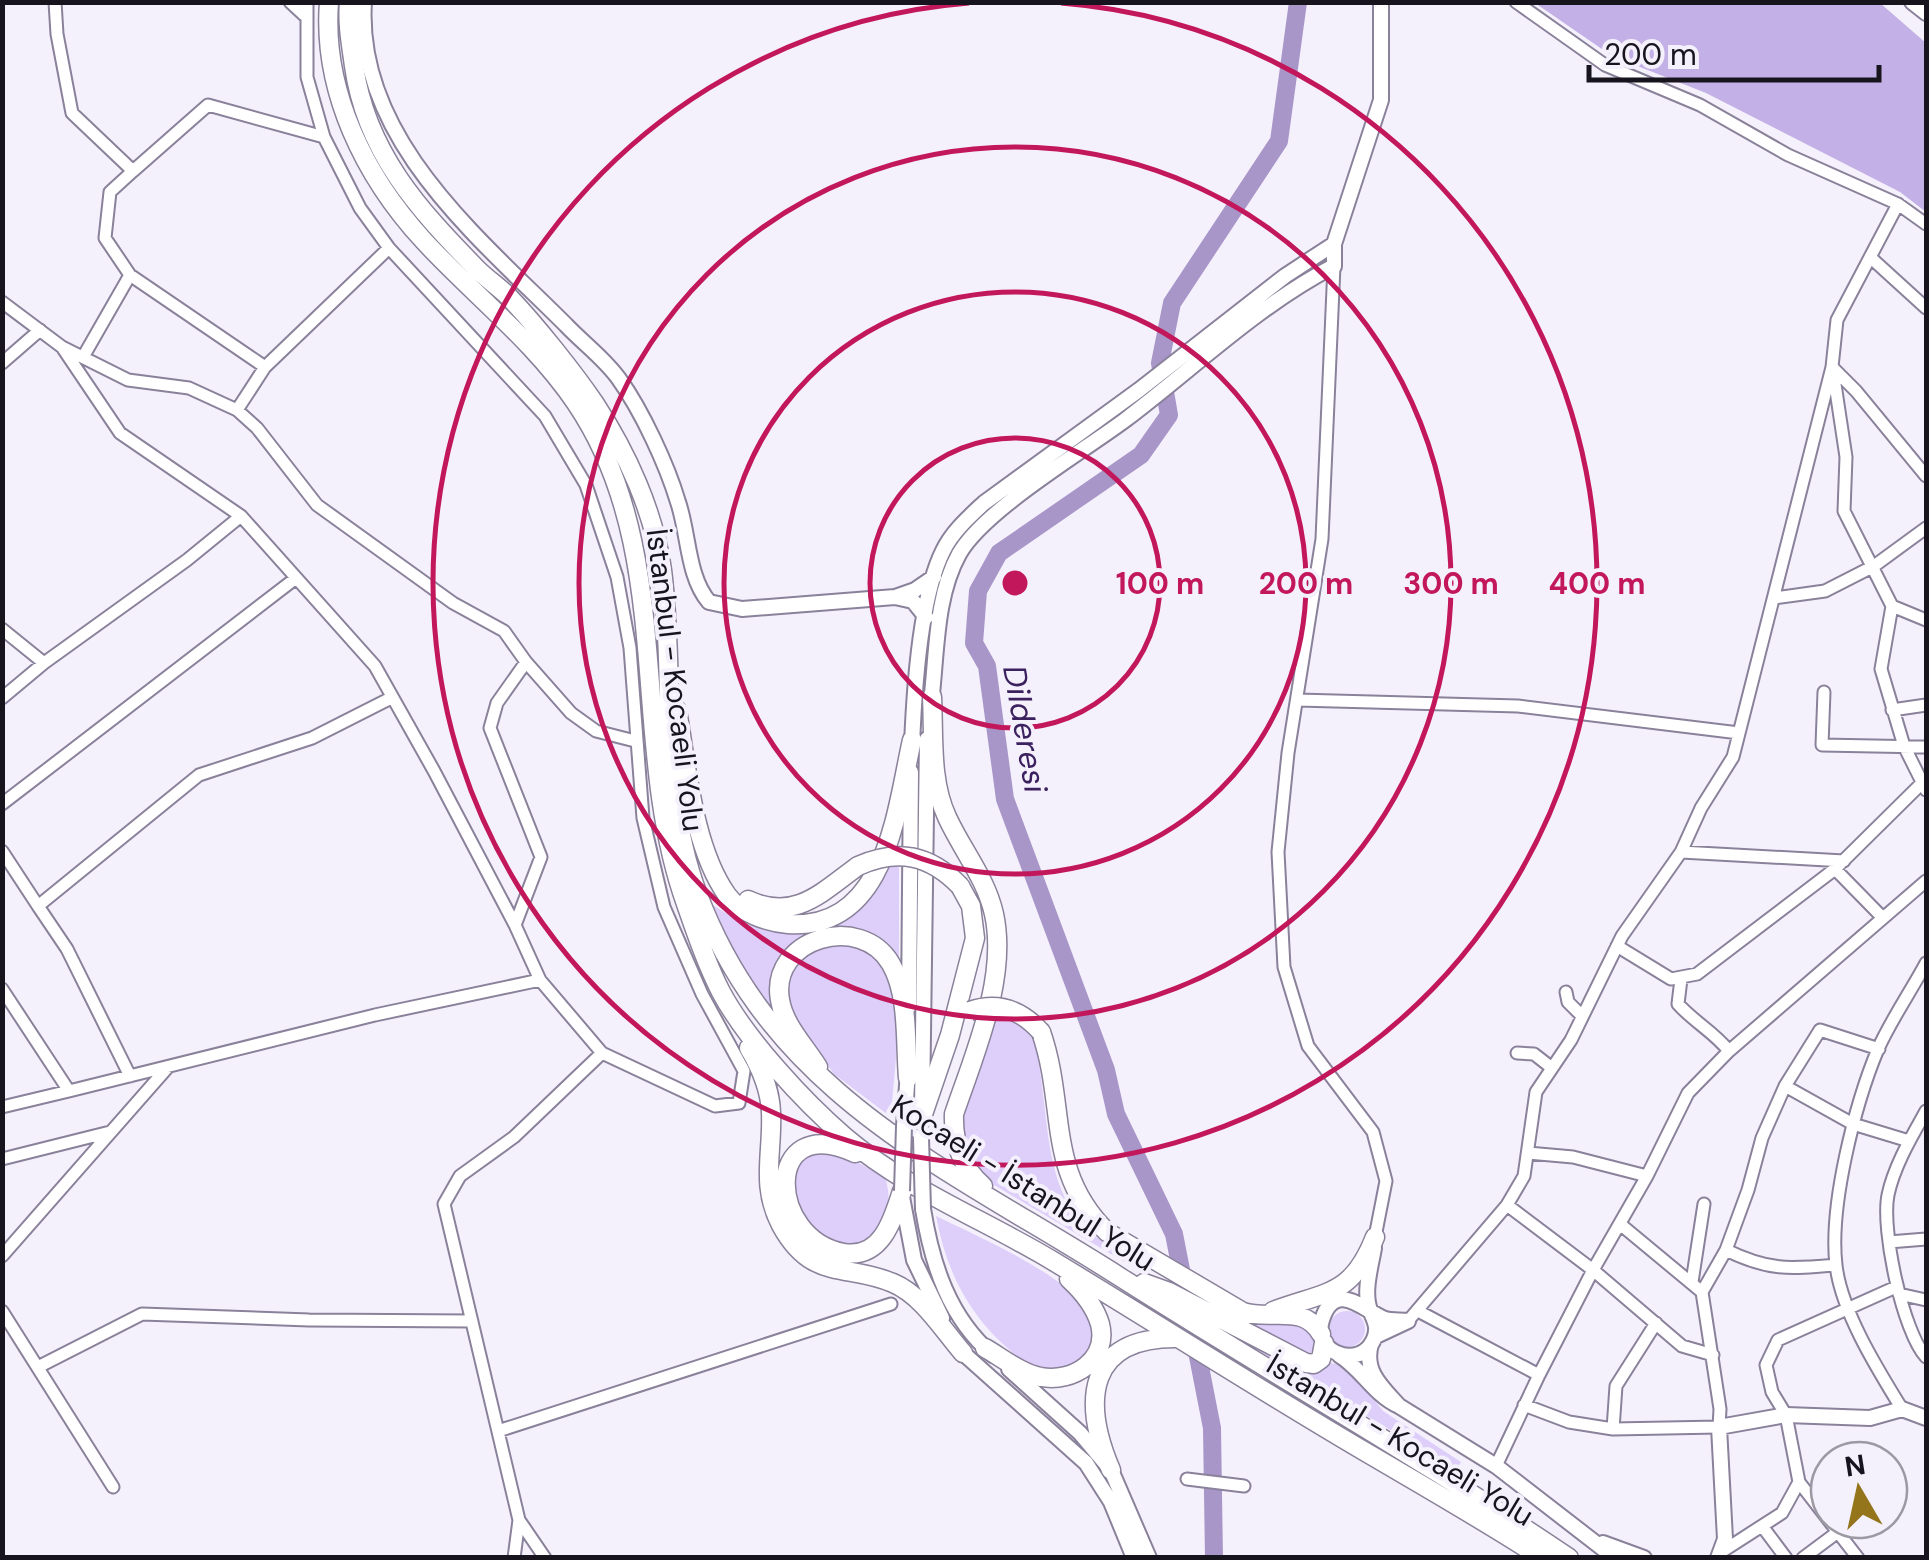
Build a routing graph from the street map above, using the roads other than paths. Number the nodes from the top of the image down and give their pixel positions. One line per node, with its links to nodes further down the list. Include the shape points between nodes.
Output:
1 (55, 2): 12 (street, via 72,113)
2 (290, 2): 9 (street)
3 (329, 2): 74 (highway, İstanbul - Kocaeli Yolu, via 337,97 358,146 422,239 516,330 577,404 612,473 635,544 668,844)
4 (349, 2): 24 (highway, Kocaeli - İstanbul Yolu, via 358,94 374,140 406,193)
5 (364, 2): 22 (main road, via 366,54 388,121 443,200)
6 (1381, 2): 15 (main road, via 1381,100)
7 (1516, 2): 13 (street, via 1606,64)
8 (1912, 2): 10 (main road)
9 (305, 9): 11 (street, via 307,77)
10 (1926, 13)
11 (324, 137): 12 (street, via 208,105); 16 (street)
12 (133, 171): 19 (street, via 110,192 105,238)
13 (1898, 204): 14 (street); 17 (street)
14 (1926, 224)
15 (1334, 244): 18 (main road); 35 (main road, via 984,502 944,549)
16 (389, 248): 28 (street); 55 (street, via 545,416 586,486 617,577 630,648)
17 (1870, 257): 21 (street); 29 (street, via 1836,320)
18 (1334, 266): 47 (main road, via 1290,289 982,524 949,575); 50 (street, via 1322,539)
19 (130, 276): 26 (street); 28 (street)
20 (2, 302): 23 (street)
21 (1926, 308)
22 (566, 326): 24 (main road); 37 (main road, via 619,379 642,422 678,499 696,582 708,602 742,609)
23 (40, 330): 25 (street); 27 (street)
24 (548, 346): 43 (highway, Kocaeli - İstanbul Yolu, via 595,404 651,519)
25 (62, 347): 26 (street); 32 (street, via 120,433)
26 (83, 358): 30 (street, via 128,380 189,388)
27 (2, 362)
28 (264, 367): 30 (street)
29 (1832, 367): 31 (street); 34 (street, via 1846,457 1844,510); 38 (street)
30 (237, 410): 44 (street, via 317,505 453,603 504,631)
31 (1926, 476)
32 (242, 516): 36 (street); 45 (street)
33 (1926, 528): 34 (street)
34 (1874, 566): 38 (street, via 1824,591); 39 (street)
35 (934, 577): 37 (main road); 40 (main road)
36 (296, 578): 49 (street, via 375,666); 59 (street)
37 (894, 597): 40 (main road, via 913,601)
38 (1774, 598): 53 (street)
39 (1892, 606): 41 (street); 52 (street, via 1881,668)
40 (926, 617): 54 (main road)
41 (1926, 620)
42 (2, 629): 45 (street)
43 (667, 652): 60 (highway); 86 (highway, Kocaeli - İstanbul Yolu, via 669,758 697,894 751,997 796,1056)
44 (526, 662): 55 (street, via 571,713 596,731); 67 (street, via 497,703 490,728 541,857)
45 (44, 663): 48 (street)
46 (1824, 692): 56 (street, via 1822,745)
47 (932, 696): 91 (main road, via 924,763); 101 (highway, via 939,792 989,898 996,932 983,1031 954,1126 965,1168)
48 (2, 698)
49 (391, 698): 65 (street, via 312,738 199,775); 67 (street)
50 (1298, 700): 53 (street, via 1518,706); 103 (street, via 1278,852 1284,967 1308,1046 1373,1132 1386,1181)
51 (1926, 705): 52 (street)
52 (1892, 710): 56 (street)
53 (1739, 733): 62 (street, via 1733,757)
54 (912, 740): 60 (highway, via 897,816 876,873 838,914 804,925 772,923 741,908 720,882); 84 (main road)
55 (635, 741): 79 (street, via 643,818 664,906 744,1071 739,1103 715,1106)
56 (1904, 746): 57 (street); 58 (street)
57 (1926, 747)
58 (1924, 787): 63 (street)
59 (2, 804)
60 (700, 830): 76 (highway, bridge, via 730,885 764,907 804,904 873,859 916,856 946,871 971,906 975,938)
61 (2, 851): 65 (street)
62 (1681, 852): 63 (street); 68 (street)
63 (1839, 865): 66 (street); 70 (street, via 1697,974)
64 (1926, 881): 66 (street)
65 (38, 906): 83 (street, via 68,949)
66 (1882, 917): 78 (street)
67 (515, 925): 71 (street)
68 (1617, 946): 70 (street, via 1670,979); 75 (street)
69 (1926, 963): 77 (street)
70 (1682, 978): 78 (street, via 1678,1004)
71 (540, 980): 79 (street); 81 (street)
72 (2, 988): 87 (street)
73 (1566, 992): 75 (street)
74 (722, 994): 96 (highway, İstanbul - Kocaeli Yolu, via 808,1100); 128 (highway, via 769,1092 767,1182 782,1226 810,1260 894,1283 914,1297)
75 (1582, 1016): 82 (street)
76 (950, 1035): 91 (highway); 114 (highway, bridge, via 970,1011 993,1007 1018,1011 1040,1032 1068,1179 1091,1216)
77 (1878, 1049): 85 (street, via 1820,1030); 90 (street)
78 (1728, 1052): 97 (street, via 1688,1093)
79 (602, 1053): 121 (street, via 514,1137 460,1176 444,1204)
80 (1518, 1054): 82 (street, via 1534,1054)
81 (168, 1067): 83 (street); 92 (street)
82 (1552, 1068): 94 (street, via 1536,1092)
83 (130, 1076): 87 (street)
84 (908, 1078): 86 (highway, via 900,984 890,962 874,946 839,935 806,944 788,959 779,998 786,1020); 91 (main road)
85 (1785, 1086): 90 (street); 106 (street)
86 (832, 1088): 101 (highway, Kocaeli - İstanbul Yolu, via 935,1167)
87 (69, 1092): 88 (street)
88 (2, 1107)
89 (1926, 1111): 93 (street)
90 (1853, 1124): 93 (street); 109 (street, via 1839,1194)
91 (915, 1128): 98 (main road, bridge); 127 (main road, bridge, via 930,1250 945,1291)
92 (112, 1132): 95 (street); 107 (street)
93 (1909, 1141): 105 (street, via 1887,1196)
94 (1528, 1153): 97 (street); 100 (street)
95 (2, 1159)
96 (885, 1167): 98 (highway, via 842,1146 805,1147 785,1172 789,1208 823,1246 864,1252 883,1238); 108 (highway, İstanbul - Kocaeli Yolu)
97 (1648, 1176): 102 (street)
98 (902, 1191): 128 (main road, via 914,1260)
99 (1704, 1204): 111 (street)
100 (1507, 1205): 110 (street); 120 (street)
101 (1010, 1209): 123 (highway, Kocaeli - İstanbul Yolu)
102 (1620, 1224): 110 (street); 111 (street)
103 (1376, 1237): 114 (highway, via 1358,1273 1321,1294 1271,1311); 118 (main road)
104 (1926, 1239): 105 (street)
105 (1889, 1242): 112 (street)
106 (1726, 1250): 109 (street, via 1759,1266); 113 (street)
107 (2, 1256)
108 (1047, 1258): 124 (highway, İstanbul - Kocaeli Yolu); 127 (highway, via 1093,1309 1102,1337 1094,1360 1073,1376 1038,1377)
109 (1836, 1265): 117 (street)
110 (1594, 1270): 122 (street); 132 (street)
111 (1692, 1282): 113 (street)
112 (1898, 1290): 115 (street); 117 (street); 130 (street)
113 (1702, 1292): 129 (street)
114 (1220, 1298): 126 (highway, via 1257,1317 1307,1318)
115 (1926, 1300)
116 (891, 1304): 140 (street)
117 (1848, 1308): 135 (street); 136 (street, via 1778,1340 1766,1365)
118 (1370, 1309): 120 (main road, via 1382,1318); 125 (main road); 126 (main road, via 1354,1300 1335,1303 1323,1316)
119 (2, 1312): 131 (street)
120 (1413, 1316): 125 (main road); 132 (street)
121 (472, 1321): 131 (street, via 142,1314); 140 (street)
122 (1656, 1323): 129 (street, via 1682,1346); 139 (street, via 1616,1386)
123 (1220, 1330): 126 (highway, via 1306,1364 1321,1359); 158 (highway)
124 (1178, 1338): 142 (highway, via 1128,1345 1098,1383 1095,1428); 157 (highway, İstanbul - Kocaeli Yolu)
125 (1374, 1340): 126 (main road, via 1356,1355); 134 (main road, via 1368,1364)
126 (1328, 1344): 134 (main road, via 1383,1399)
127 (985, 1348): 142 (main road)
128 (963, 1353): 155 (main road, via 1086,1464 1112,1502)
129 (1713, 1355): 138 (street)
130 (1926, 1357)
131 (38, 1367): 146 (street)
132 (1539, 1374): 133 (street)
133 (1524, 1405): 139 (street); 141 (street)
134 (1399, 1406): 141 (main road)
135 (1902, 1409): 136 (main road, via 1870,1418); 137 (main road)
136 (1786, 1415): 138 (main road); 144 (street)
137 (1926, 1418)
138 (1719, 1427): 139 (street); 152 (main road, via 1725,1539)
139 (1613, 1429)
140 (498, 1431): 148 (street)
141 (1496, 1466): 151 (main road)
142 (1111, 1470): 156 (main road)
143 (1187, 1479): 145 (street)
144 (1799, 1482): 147 (street); 149 (street, via 1782,1513)
145 (1244, 1486)
146 (113, 1487)
147 (1809, 1496)
148 (520, 1520): 153 (street); 154 (street)
149 (1762, 1526): 152 (street); 161 (street)
150 (1828, 1540): 162 (street)
151 (1598, 1541): 159 (main road); 160 (main road)
152 (1720, 1554)
153 (514, 1558)
154 (545, 1558)
155 (1135, 1558)
156 (1149, 1558)
157 (1542, 1558)
158 (1570, 1558)
159 (1615, 1558)
160 (1644, 1558)
161 (1786, 1558)
162 (1803, 1558)

